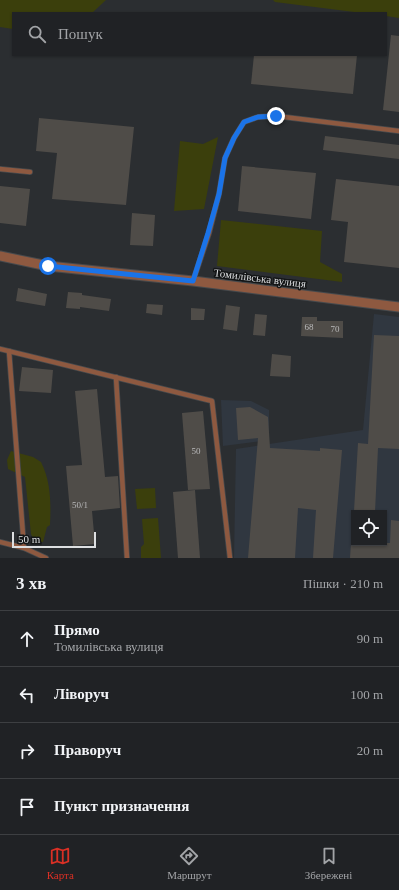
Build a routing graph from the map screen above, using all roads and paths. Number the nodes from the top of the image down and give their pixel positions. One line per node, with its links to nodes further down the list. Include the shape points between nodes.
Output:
1 (399, 131): 5 (lane, via 276,116 258,117 244,122 225,158 219,194)
2 (0, 169): 3 (lane)
3 (30, 172)
4 (0, 256): 5 (street, Томилівська вулиця, via 48,266)
5 (193, 281): 6 (street, Томилівська вулиця)
6 (399, 307)
7 (0, 349): 8 (lane)
8 (10, 351): 9 (lane); 11 (lane)
9 (116, 377): 13 (lane); 14 (lane, via 212,401)
10 (0, 542): 11 (lane)
11 (24, 548): 12 (lane)
12 (46, 558)
13 (127, 558)
14 (230, 558)

